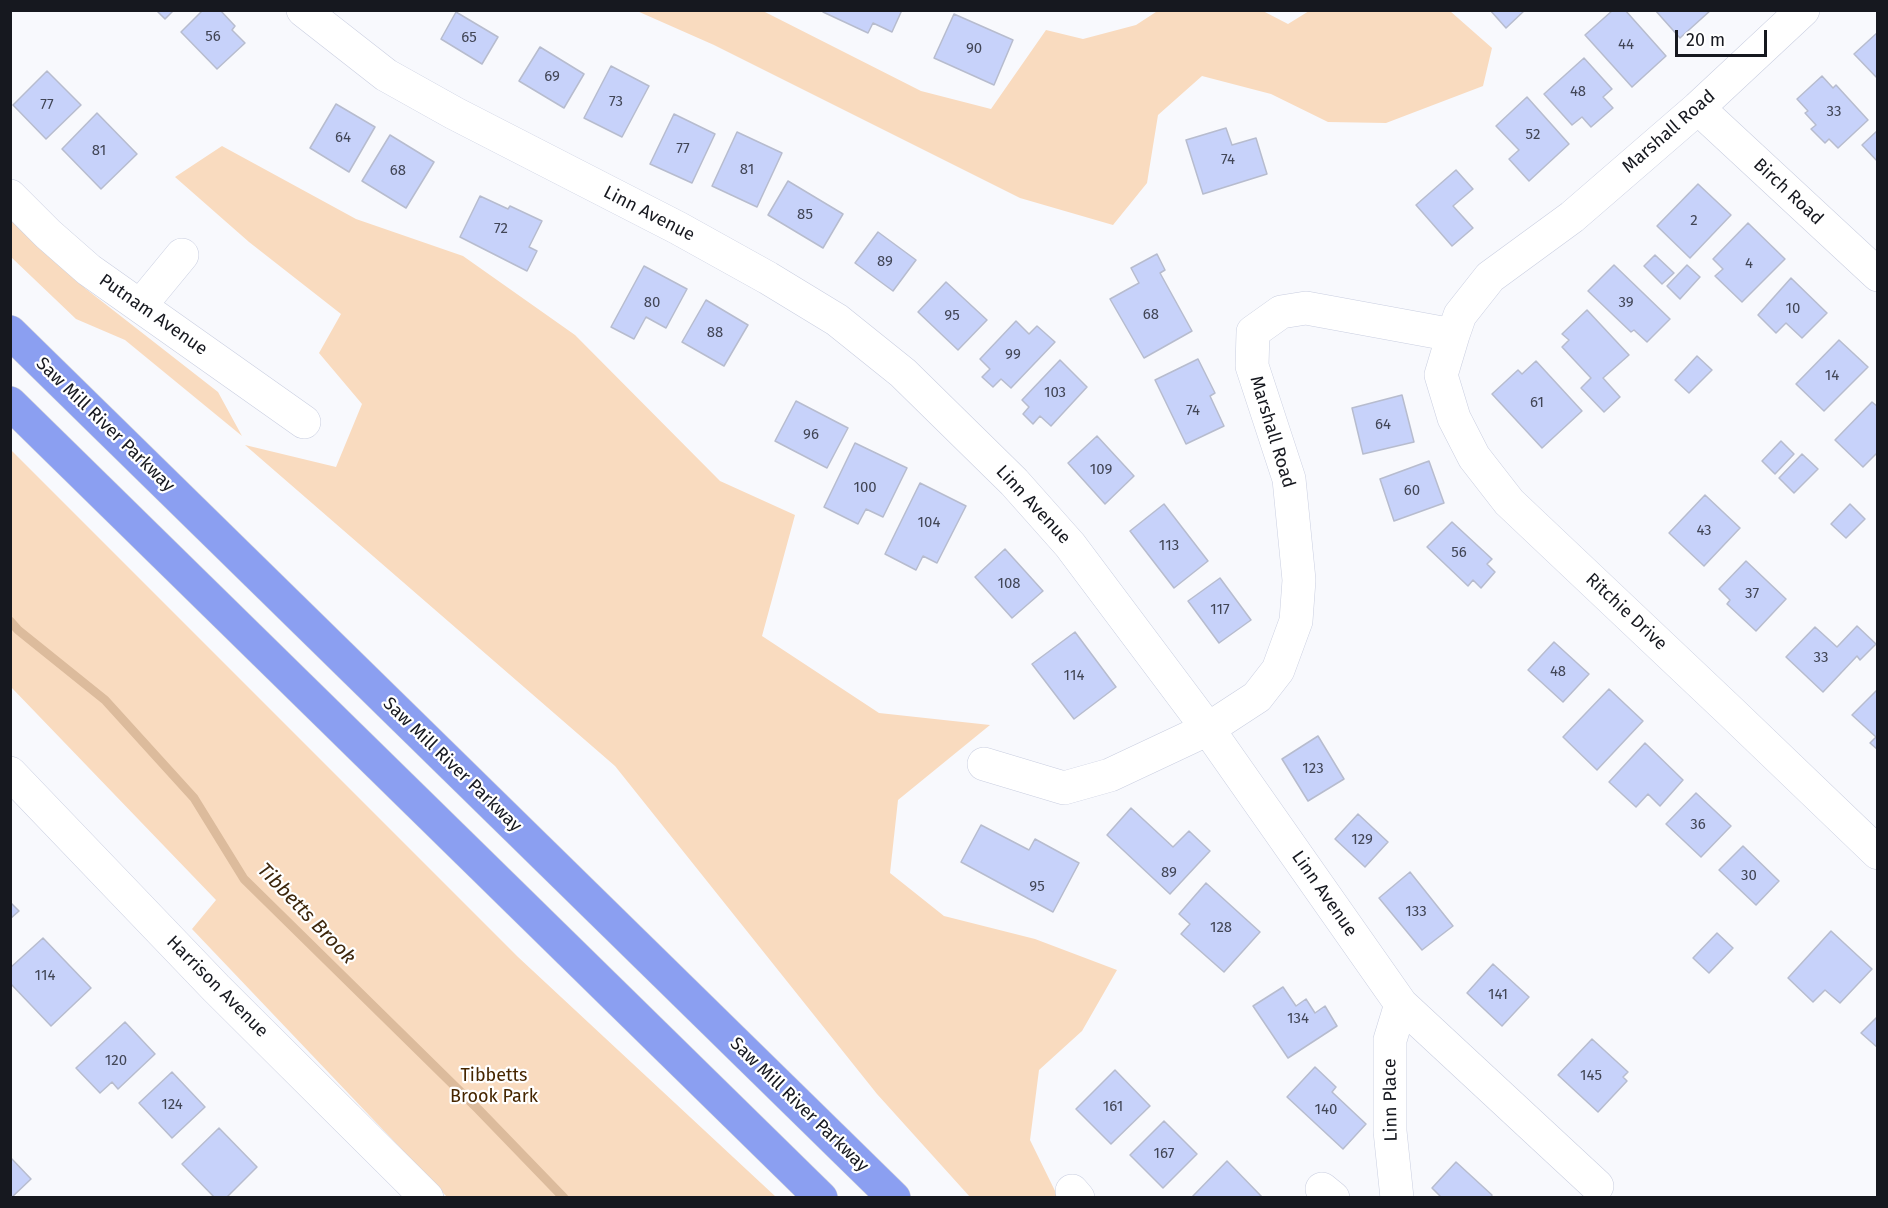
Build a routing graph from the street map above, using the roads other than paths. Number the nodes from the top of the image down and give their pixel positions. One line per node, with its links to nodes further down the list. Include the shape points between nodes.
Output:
1 (303, 10): 12 (street, Linn Avenue, via 386,75 724,253 860,337 929,398 1042,513)
2 (1802, 11): 3 (street, Marshall Road)
3 (1698, 108): 6 (street, Birch Road); 9 (street, Marshall Road, via 1572,217 1490,277 1460,315)
4 (10, 196): 7 (street, Putnam Avenue, via 90,270)
5 (182, 255): 7 (street)
6 (1878, 275)
7 (140, 306): 11 (street, Putnam Avenue)
8 (10, 332): 20 (highway, Saw Mill River Parkway)
9 (1452, 335): 12 (street, Marshall Road, via 1306,308 1281,312 1253,332 1252,366 1289,479 1299,580 1296,621 1278,670 1257,697); 15 (street, Ritchie Drive, via 1441,375 1454,418 1474,457 1509,502)
10 (10, 403): 19 (highway)
11 (304, 422)
12 (1208, 729): 13 (street, Marshall Road, via 1110,775 1064,788); 16 (street, Linn Avenue)
13 (984, 764)
14 (10, 773): 18 (street, Harrison Avenue, via 216,988)
15 (1878, 853)
16 (1401, 1004): 17 (street, Linn Avenue); 21 (street, Linn Place, via 1390,1040 1390,1131)
17 (1598, 1186)
18 (427, 1197)
19 (821, 1197)
20 (894, 1197)
21 (1397, 1197)

